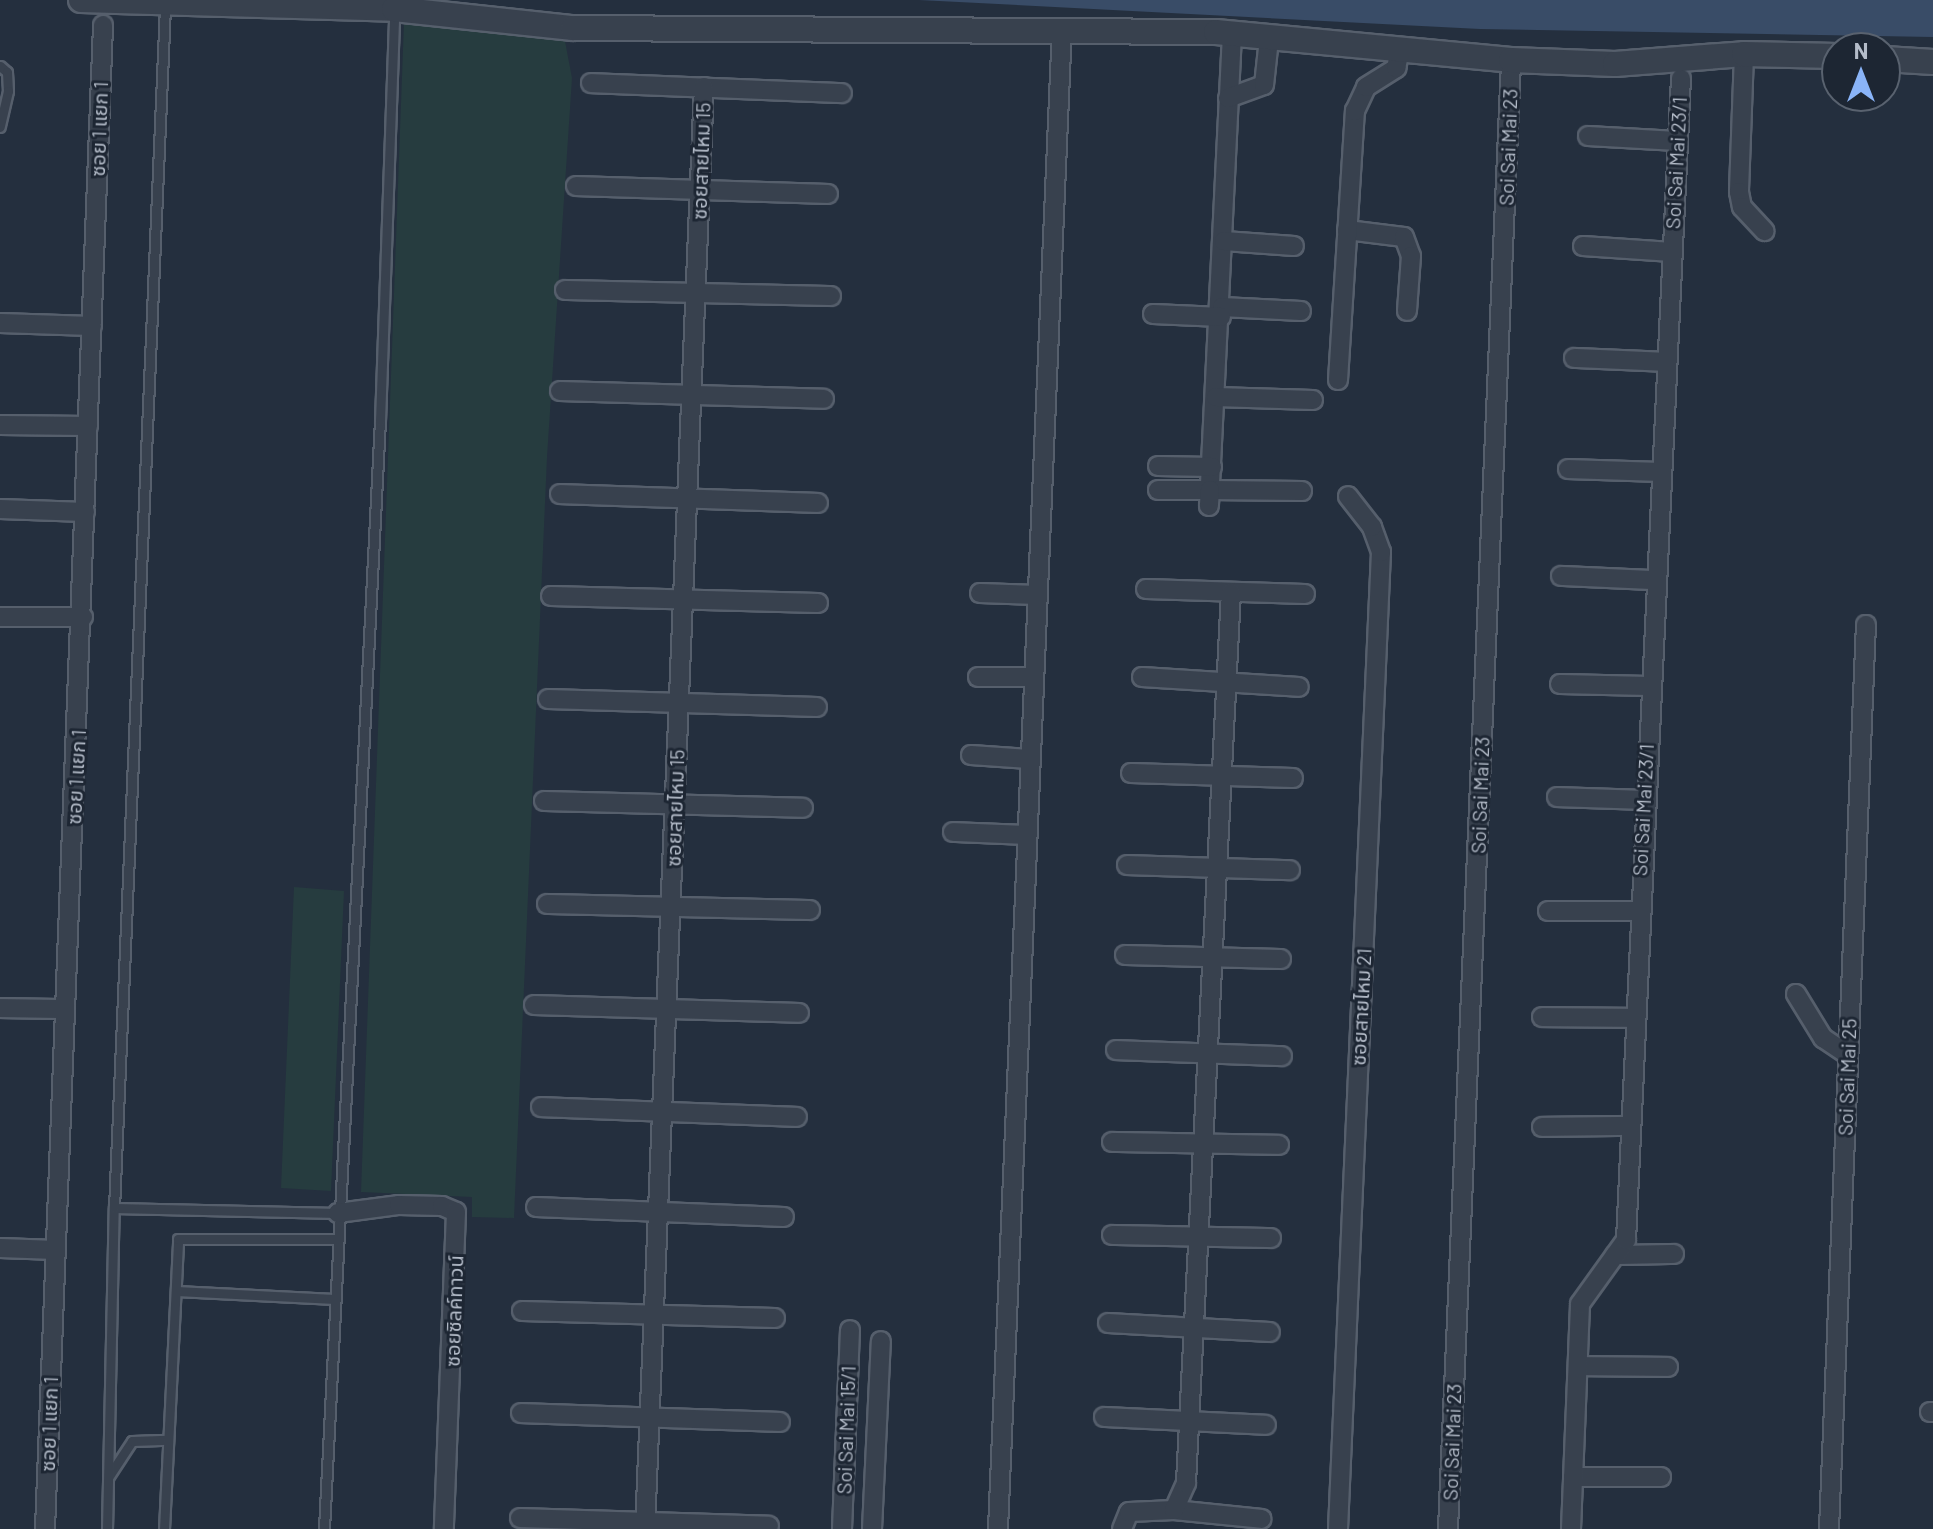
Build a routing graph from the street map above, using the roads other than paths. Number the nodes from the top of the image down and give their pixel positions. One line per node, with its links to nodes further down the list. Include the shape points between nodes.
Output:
1 (81, 0): 2 (street)
2 (165, 4): 3 (street); 131 (lane)
3 (394, 9): 5 (street, via 573,28); 133 (lane, via 394,128 374,563)
4 (103, 25): 40 (street, ซอย 1 แยก 1)
5 (1062, 30): 6 (street); 70 (street)
6 (1232, 34): 7 (street); 19 (street)
7 (1269, 39): 8 (street); 19 (street, via 1264,85)
8 (1400, 50): 11 (street); 26 (street, via 1396,68 1359,95)
9 (1744, 54): 10 (street); 11 (street, via 1615,64); 27 (street, via 1739,192 1742,207)
10 (1821, 56)
11 (1511, 60): 180 (street, Soi Sai Mai 23)
12 (1901, 60): 13 (street)
13 (1933, 62)
14 (0, 66): 20 (lane, via 7,72 8,91)
15 (1681, 78): 22 (street, Soi Sai Mai 23/1)
16 (591, 83): 17 (street)
17 (704, 87): 18 (street); 24 (street, ซอยสายไหม 15)
18 (842, 93)
19 (1228, 98): 28 (street)
20 (0, 127)
21 (1588, 136): 22 (street)
22 (1677, 141): 31 (street, Soi Sai Mai 23/1)
23 (576, 186): 24 (street)
24 (700, 190): 25 (street); 33 (street, ซอยสายไหม 15)
25 (828, 194)
26 (1347, 230): 36 (street, via 1404,237 1411,256); 43 (street)
27 (1764, 231)
28 (1224, 241): 29 (street); 37 (street)
29 (1294, 246)
30 (1583, 246): 31 (street)
31 (1672, 252): 42 (street, Soi Sai Mai 23/1)
32 (565, 290): 33 (street)
33 (696, 291): 34 (street); 45 (street, ซอยสายไหม 15)
34 (831, 296)
35 (1301, 311): 37 (street)
36 (1407, 311)
37 (1221, 312): 38 (street); 46 (street)
38 (1153, 314)
39 (0, 323): 40 (street)
40 (92, 326): 50 (street, ซอย 1 แยก 1)
41 (1574, 358): 42 (street)
42 (1665, 362): 54 (street, Soi Sai Mai 23/1)
43 (1338, 380)
44 (560, 391): 45 (street)
45 (692, 391): 47 (street); 58 (street, ซอยสายไหม 15)
46 (1216, 397): 48 (street); 52 (street)
47 (824, 399)
48 (1313, 400)
49 (0, 425): 50 (street)
50 (88, 426): 63 (street, ซอย 1 แยก 1)
51 (1158, 466): 52 (street)
52 (1212, 467): 60 (street)
53 (1568, 469): 54 (street)
54 (1660, 472): 65 (street, Soi Sai Mai 23/1)
55 (1158, 490): 60 (street)
56 (1302, 491): 60 (street)
57 (560, 494): 58 (street)
58 (688, 496): 61 (street); 72 (street, ซอยสายไหม 15)
59 (1348, 496): 179 (street, ซอยสายไหม 21, via 1372,527 1381,552)
60 (1209, 498)
61 (818, 503)
62 (0, 509): 63 (street)
63 (85, 512): 75 (street, ซอย 1 แยก 1)
64 (1561, 576): 65 (street)
65 (1653, 580): 82 (street, Soi Sai Mai 23/1)
66 (1146, 589): 67 (street)
67 (1231, 592): 69 (street); 80 (street)
68 (980, 593): 70 (street)
69 (1305, 594)
70 (1037, 595): 78 (street)
71 (551, 596): 72 (street)
72 (683, 599): 73 (street); 85 (street, ซอยสายไหม 15)
73 (818, 603)
74 (0, 617): 75 (street)
75 (83, 617): 114 (street, ซอย 1 แยก 1)
76 (1866, 625): 120 (street, Soi Sai Mai 25)
77 (978, 677): 78 (street)
78 (1033, 677): 88 (street)
79 (1142, 677): 80 (street)
80 (1227, 683): 83 (street); 90 (street)
81 (1560, 684): 82 (street)
82 (1649, 686): 93 (street, Soi Sai Mai 23/1)
83 (1299, 687)
84 (548, 699): 85 (street)
85 (679, 702): 86 (street); 95 (street, ซอยสายไหม 15)
86 (817, 707)
87 (971, 755): 88 (street)
88 (1029, 759): 98 (street)
89 (1131, 773): 90 (street)
90 (1222, 777): 91 (street); 100 (street)
91 (1293, 778)
92 (1557, 797): 93 (street)
93 (1644, 800): 106 (street, Soi Sai Mai 23/1)
94 (544, 801): 95 (street)
95 (675, 805): 96 (street); 103 (street, ซอยสายไหม 15)
96 (803, 808)
97 (953, 832): 98 (street)
98 (1024, 835): 177 (street)
99 (1127, 865): 100 (street)
100 (1218, 868): 101 (street); 109 (street)
101 (1290, 870)
102 (547, 904): 103 (street)
103 (671, 908): 104 (street); 113 (street, ซอยสายไหม 15)
104 (810, 910)
105 (1548, 911): 106 (street)
106 (1639, 911): 117 (street, Soi Sai Mai 23/1)
107 (1125, 955): 109 (street)
108 (1281, 959): 109 (street)
109 (1214, 960): 119 (street)
110 (1796, 994): 120 (street, via 1823,1038)
111 (534, 1005): 113 (street)
112 (0, 1008): 114 (street)
113 (666, 1008): 115 (street); 123 (street, ซอยสายไหม 15)
114 (65, 1009): 140 (street, ซอย 1 แยก 1)
115 (799, 1013)
116 (1542, 1017): 117 (street)
117 (1636, 1018): 125 (street, Soi Sai Mai 23/1)
118 (1116, 1050): 119 (street)
119 (1210, 1053): 121 (street); 127 (street)
120 (1848, 1055): 182 (street, Soi Sai Mai 25)
121 (1282, 1056)
122 (541, 1107): 123 (street)
123 (662, 1109): 124 (street); 132 (street, ซอยสายไหม 15)
124 (797, 1117)
125 (1630, 1126): 126 (street); 142 (street, Soi Sai Mai 23/1, via 1626,1240)
126 (1542, 1127)
127 (1201, 1141): 128 (street); 129 (street); 136 (street)
128 (1112, 1142)
129 (1279, 1145)
130 (536, 1207): 132 (street)
131 (114, 1208): 133 (lane); 162 (lane)
132 (658, 1211): 134 (street); 146 (street, ซอยสายไหม 15)
133 (338, 1213): 138 (lane); 174 (street, ซอยซิลค์ทาวน์, via 399,1205 442,1206 456,1212)
134 (784, 1217)
135 (1112, 1235): 136 (street)
136 (1197, 1235): 137 (street); 149 (street)
137 (1271, 1238)
138 (338, 1239): 143 (lane, via 178,1239); 144 (lane)
139 (0, 1248): 140 (street)
140 (56, 1250): 170 (street, ซอย 1 แยก 1)
141 (1674, 1254): 142 (street)
142 (1615, 1255): 153 (street, Soi Sai Mai 23/1, via 1580,1304)
143 (176, 1291): 144 (lane); 161 (lane)
144 (335, 1299): 173 (lane)
145 (522, 1311): 146 (street)
146 (654, 1314): 147 (street); 156 (street, ซอยสายไหม 15)
147 (775, 1318)
148 (1108, 1323): 149 (street)
149 (1193, 1328): 151 (street); 159 (street)
150 (850, 1330): 175 (street, Soi Sai Mai 15/1)
151 (1270, 1332)
152 (881, 1341): 176 (street, Soi Sai Mai 15/1)
153 (1578, 1366): 154 (street); 163 (street, Soi Sai Mai 23/1)
154 (1668, 1367)
155 (521, 1413): 156 (street)
156 (650, 1417): 158 (street); 168 (street, ซอยสายไหม 15)
157 (1104, 1417): 159 (street)
158 (780, 1422)
159 (1189, 1422): 160 (street); 165 (street, via 1186,1483)
160 (1266, 1425)
161 (168, 1440): 162 (lane, via 132,1441); 172 (lane)
162 (109, 1476): 171 (lane)
163 (1573, 1477): 164 (street); 181 (street, Soi Sai Mai 23/1)
164 (1661, 1477)
165 (1174, 1510): 167 (street); 178 (street, via 1129,1512)
166 (520, 1518): 168 (street)
167 (1262, 1519)
168 (645, 1524): 169 (street)
169 (769, 1526)
170 (45, 1529)
171 (107, 1529)
172 (164, 1529)
173 (324, 1529)
174 (444, 1529)
175 (842, 1529)
176 (872, 1529)
177 (998, 1529)
178 (1122, 1529)
179 (1338, 1529)
180 (1448, 1529)
181 (1571, 1529)
182 (1829, 1529)

